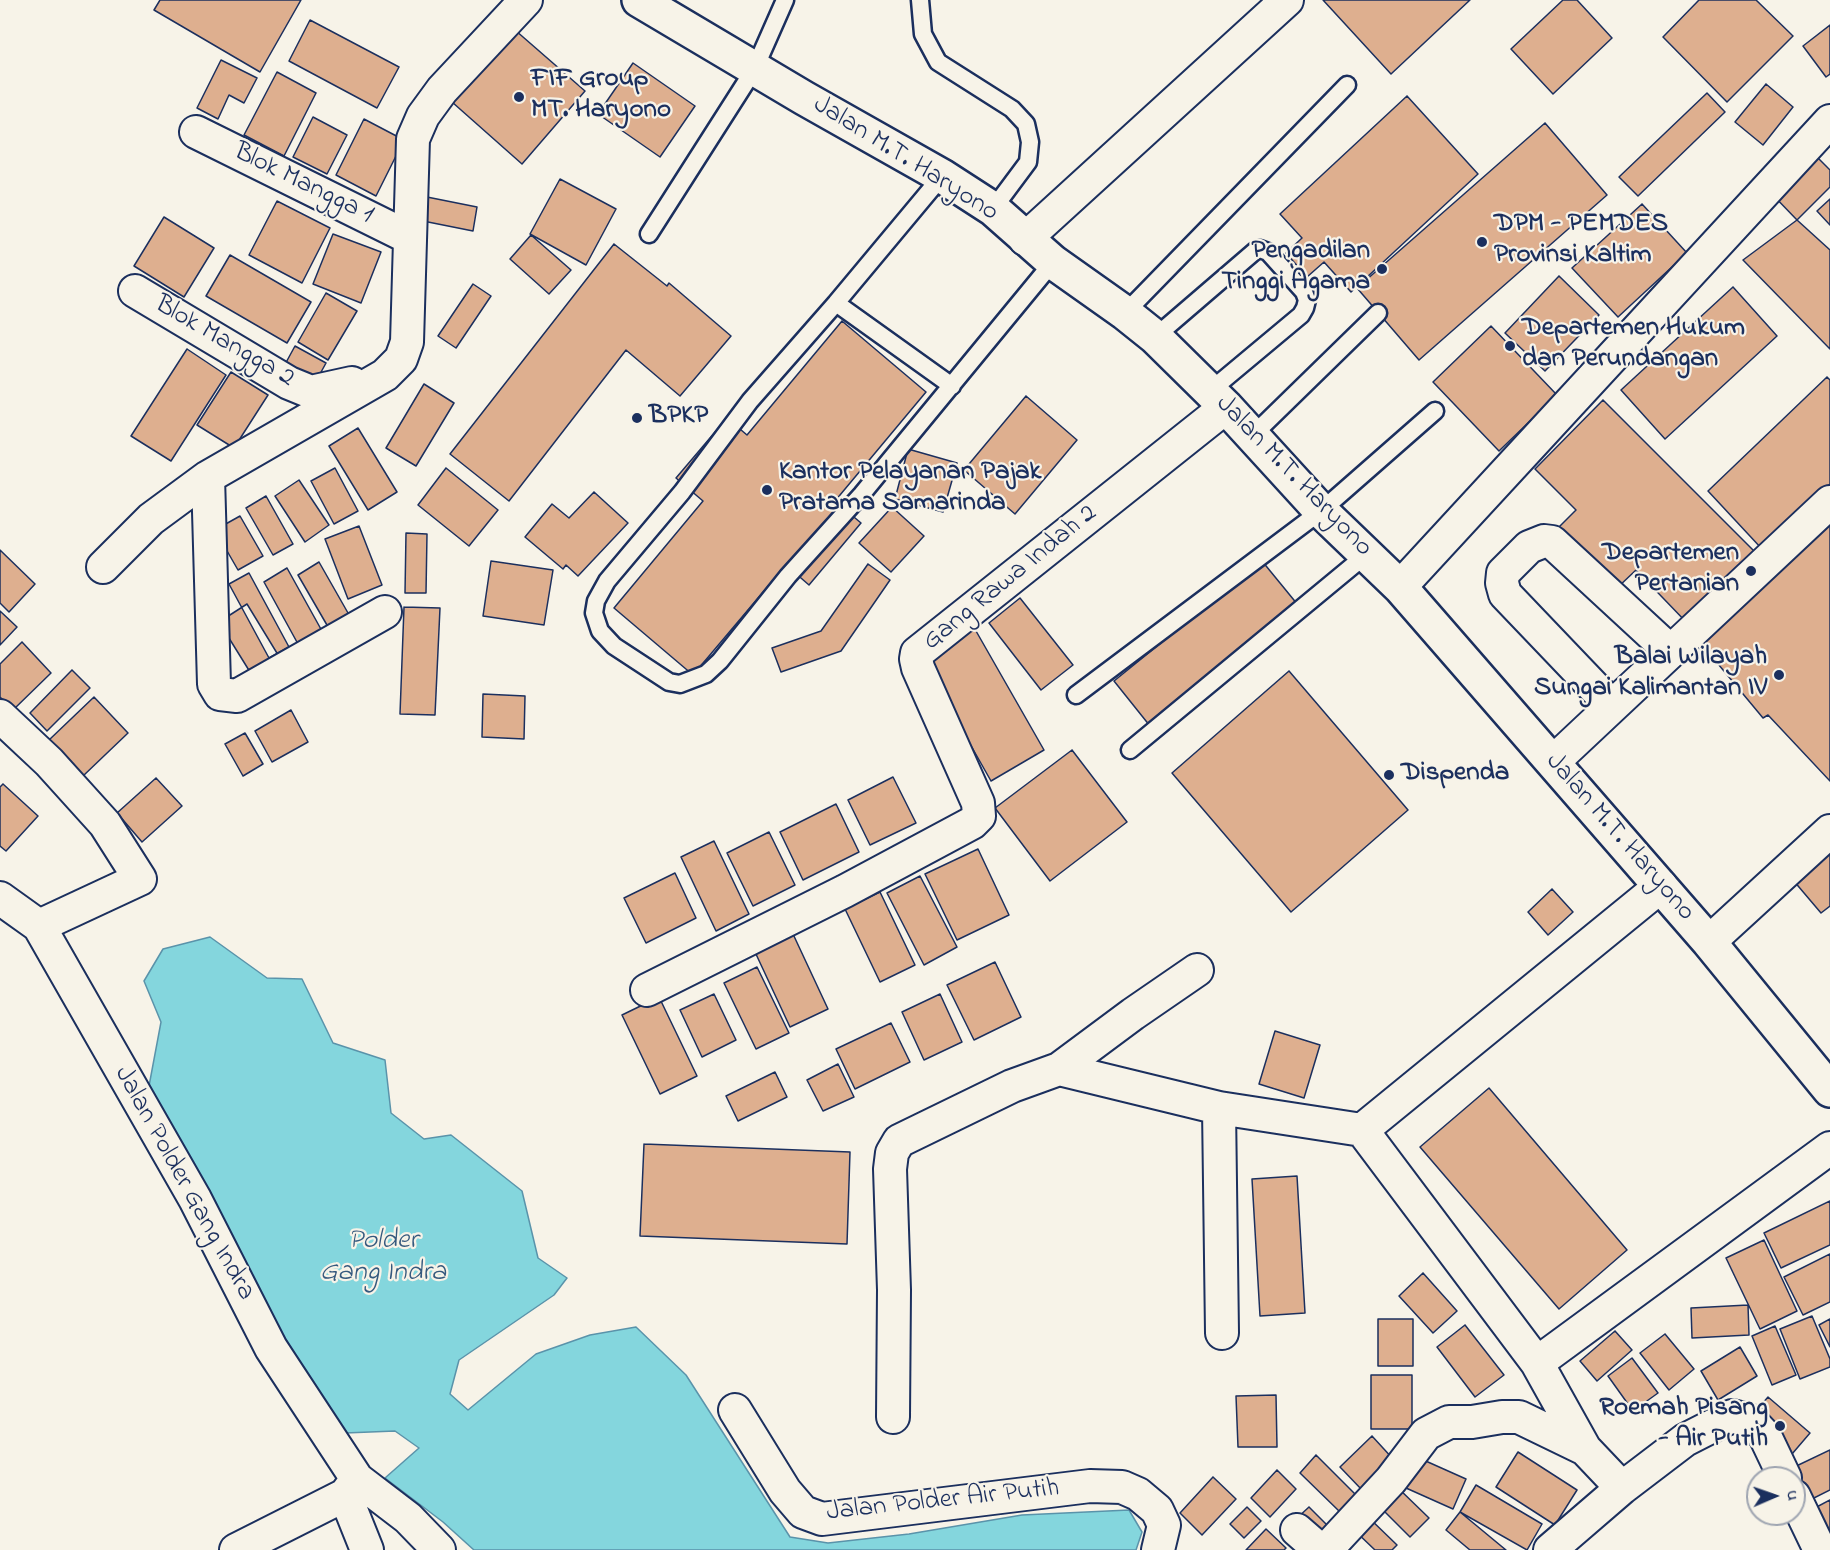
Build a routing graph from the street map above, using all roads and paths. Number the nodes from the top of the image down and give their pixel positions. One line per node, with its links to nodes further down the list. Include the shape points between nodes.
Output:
1 (526, 0): 13 (street, via 442,90 423,116 414,139)
2 (639, 0): 6 (main road, Jalan M.T. Haryono)
3 (786, 0): 6 (lane)
4 (920, 0): 11 (lane, via 923,34 938,62 1012,109 1026,124 1030,142 1028,162)
5 (1287, 0): 14 (street)
6 (755, 68): 10 (main road, Jalan M.T. Haryono); 12 (lane)
7 (1347, 85): 18 (lane)
8 (1830, 121): 31 (street)
9 (196, 132): 13 (street, Blok Mangga 1)
10 (942, 176): 11 (main road, Jalan M.T. Haryono); 17 (lane)
11 (993, 209): 14 (main road, Jalan M.T. Haryono)
12 (649, 234)
13 (411, 238): 21 (street, via 407,342 401,359)
14 (1024, 239): 15 (main road, Jalan M.T. Haryono)
15 (1053, 262): 18 (main road, Jalan M.T. Haryono); 22 (lane)
16 (135, 291): 21 (street, Blok Mangga 2, via 310,392)
17 (836, 303): 22 (lane); 22 (lane, via 750,401 602,589 594,613 600,631 614,646 669,682 680,684 706,674)
18 (1125, 313): 20 (main road, Jalan M.T. Haryono)
19 (1378, 313): 25 (lane)
20 (1155, 337): 23 (main road, Jalan M.T. Haryono); 23 (lane, via 1255,251 1268,252 1304,292 1305,308)
21 (385, 375): 26 (street)
22 (952, 386)
23 (1218, 399): 25 (main road, Jalan M.T. Haryono); 45 (street, Gang Rawa Indah 2, via 916,653 918,668 978,803 979,816 972,824)
24 (1435, 411): 28 (lane)
25 (1252, 436): 28 (main road, Jalan M.T. Haryono)
26 (208, 477): 30 (street, via 151,519); 32 (street, via 214,684 220,694 237,696)
27 (1830, 502): 33 (street)
28 (1321, 511): 29 (main road, Jalan M.T. Haryono); 34 (lane)
29 (1367, 554): 31 (main road, Jalan M.T. Haryono); 37 (lane)
30 (104, 567)
31 (1400, 587): 38 (main road, Jalan M.T. Haryono)
32 (386, 612)
33 (1670, 651): 35 (street); 35 (street, via 1552,542 1529,547 1503,573 1505,594)
34 (1076, 695)
35 (1608, 710): 38 (street)
36 (0, 716): 42 (street, via 49,762 105,824 140,879)
37 (1130, 750)
38 (1557, 757): 40 (main road, Jalan M.T. Haryono)
39 (1830, 831): 43 (street)
40 (1661, 886): 43 (main road, Jalan M.T. Haryono); 49 (street)
41 (0, 898): 42 (street, Jalan Polder Gang Indra)
42 (39, 926): 57 (street, Jalan Polder Gang Indra, via 195,1199 272,1348)
43 (1709, 942): 47 (main road, Jalan M.T. Haryono)
44 (1197, 970): 46 (street)
45 (647, 990)
46 (1059, 1069): 48 (street); 54 (street, via 1012,1086 918,1131 899,1141 892,1153)
47 (1830, 1090)
48 (1219, 1108): 49 (street); 51 (street)
49 (1362, 1131): 52 (street)
50 (1830, 1148): 52 (street)
51 (1222, 1333)
52 (1537, 1363): 55 (street)
53 (735, 1410): 64 (street, Jalan Polder Air Putih, via 785,1491 802,1512 822,1519 1090,1486 1122,1487 1157,1510 1164,1525)
54 (893, 1417)
55 (1585, 1449): 58 (street); 65 (street, via 1519,1417 1449,1422 1426,1434 1391,1480)
56 (1779, 1466): 58 (street, via 1765,1436 1751,1421 1732,1416 1685,1440)
57 (351, 1487): 61 (street); 62 (street); 63 (street, via 408,1518)
58 (1622, 1488): 60 (street)
59 (1806, 1521): 66 (street)
60 (1560, 1547)
61 (236, 1550)
62 (367, 1550)
63 (439, 1550)
64 (1158, 1550)
65 (1326, 1550)
66 (1820, 1550)

